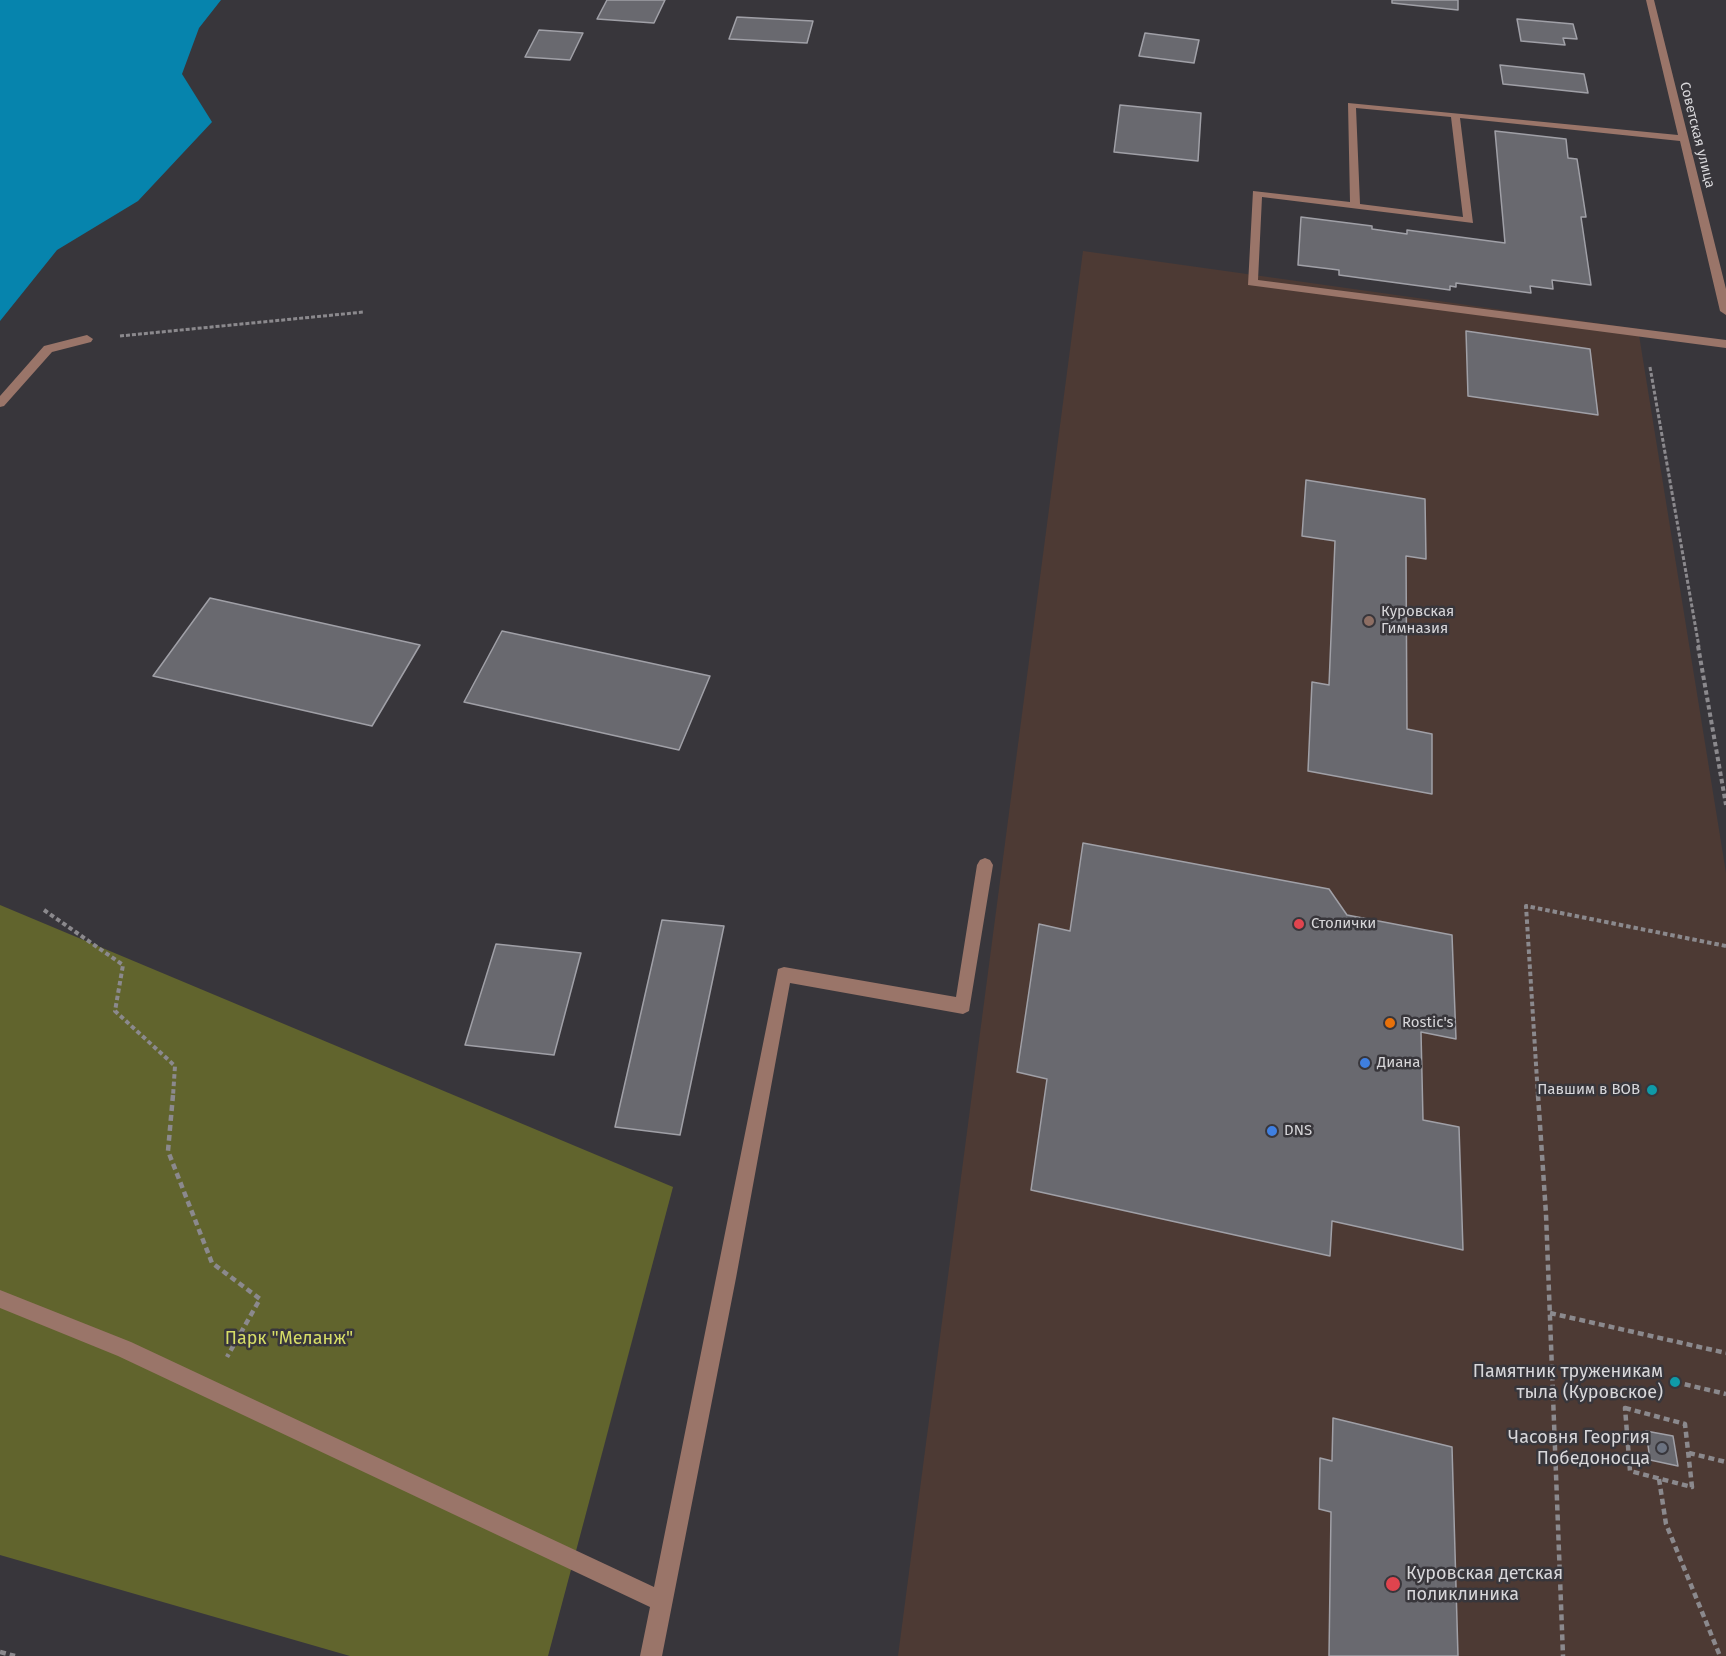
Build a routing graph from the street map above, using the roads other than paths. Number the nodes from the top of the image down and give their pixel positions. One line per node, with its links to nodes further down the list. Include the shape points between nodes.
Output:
1 (1650, 0): 3 (street, Советская улица)
2 (1455, 115): 3 (street); 4 (street, via 1352,105); 4 (street, via 1469,221)
3 (1684, 140): 5 (street, Советская улица)
4 (1355, 206): 7 (street, via 1257,194 1252,283)
5 (1726, 311)
6 (87, 339): 8 (street, via 48,349)
7 (1726, 344)
8 (0, 403)
9 (986, 866): 11 (street, via 963,1006 784,974)
10 (0, 1299): 11 (street, via 124,1349)
11 (663, 1602): 12 (street)
12 (651, 1656)

